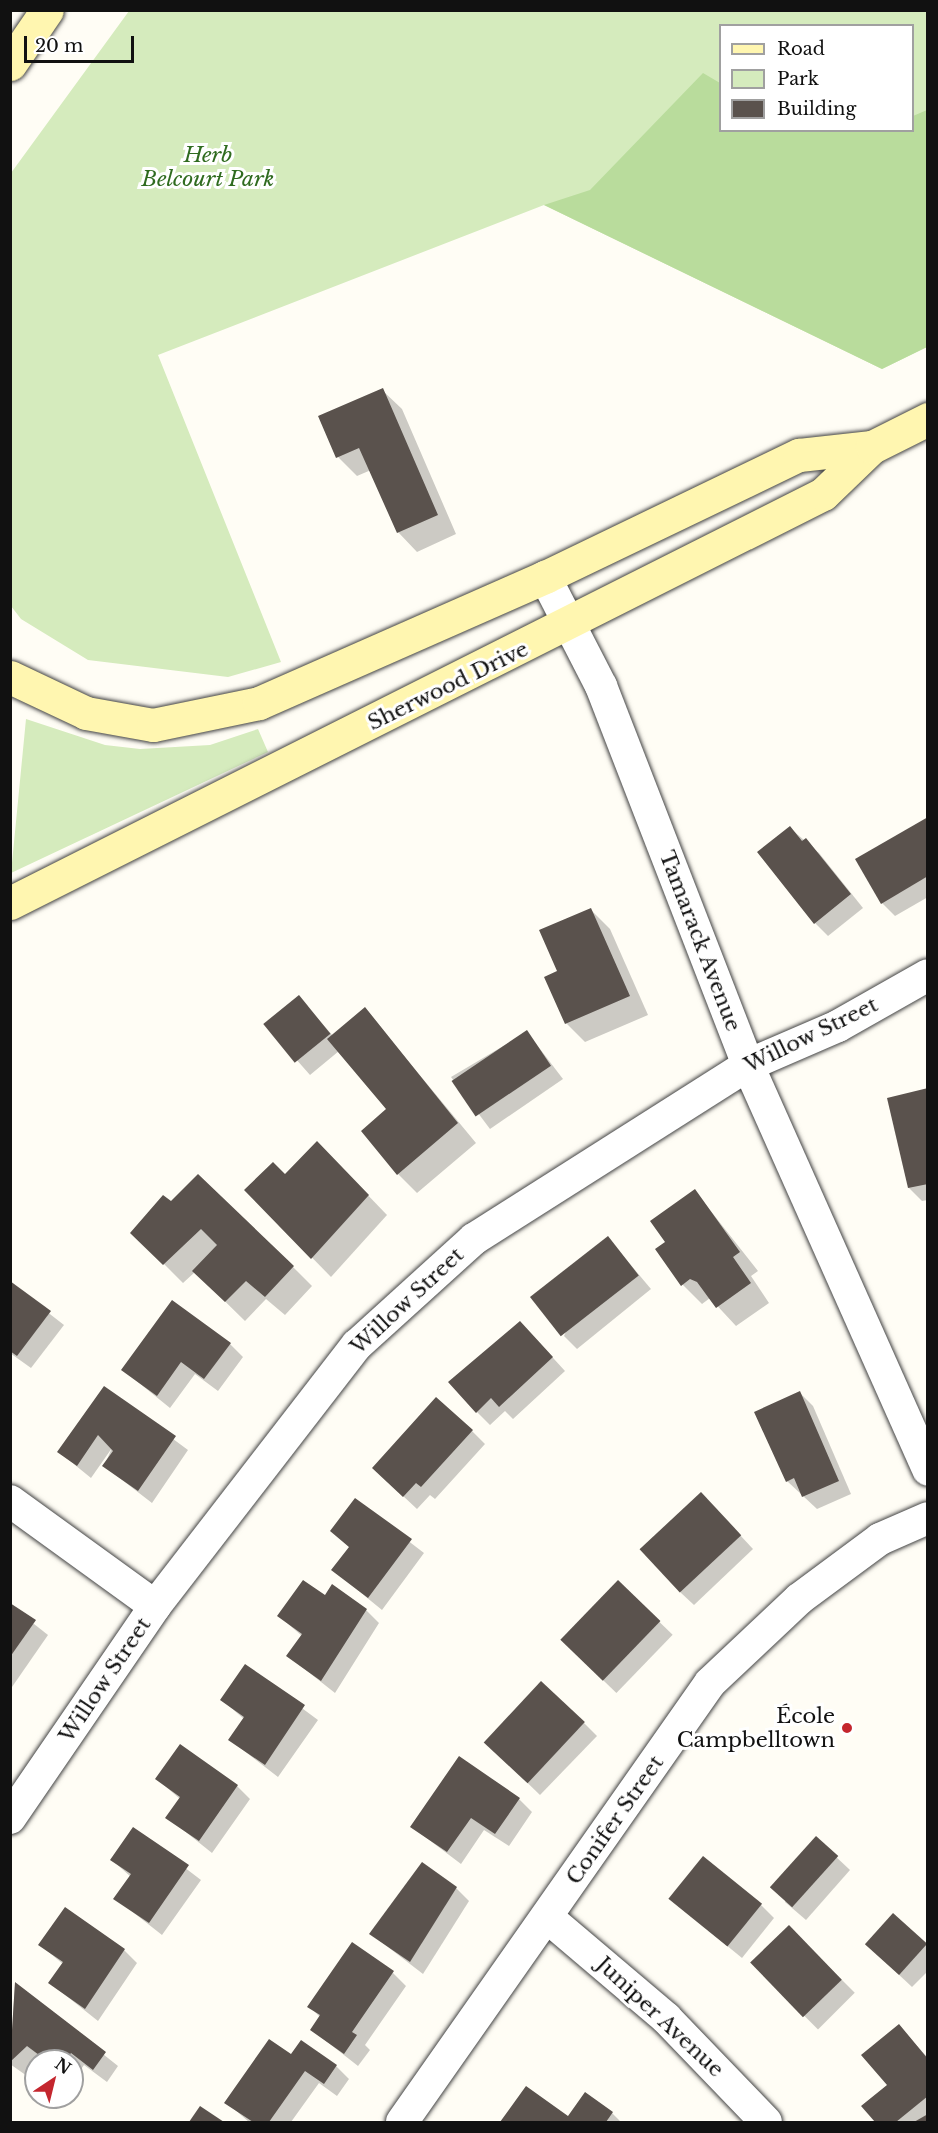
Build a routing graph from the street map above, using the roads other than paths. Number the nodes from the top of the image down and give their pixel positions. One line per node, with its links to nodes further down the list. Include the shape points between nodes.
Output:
1 (47, 10): 2 (main road)
2 (10, 64)
3 (927, 419): 4 (main road, Sherwood Drive)
4 (872, 447): 5 (main road, Sherwood Drive, via 799,455); 6 (main road, Sherwood Drive, via 823,494)
5 (545, 577): 6 (street, Tamarack Avenue); 7 (main road, Sherwood Drive, via 259,703 199,718 153,725 86,713)
6 (569, 626): 8 (main road, Sherwood Drive); 10 (street, Tamarack Avenue, via 601,686)
7 (10, 677)
8 (10, 903)
9 (927, 975): 10 (street, Willow Street, via 838,1026)
10 (748, 1065): 11 (street, Tamarack Avenue); 14 (street, Willow Street, via 474,1239 365,1337)
11 (927, 1470)
12 (10, 1501): 14 (street)
13 (927, 1518): 16 (street, Conifer Street, via 880,1539 799,1599 710,1683)
14 (155, 1606): 15 (street, Willow Street)
15 (10, 1818)
16 (547, 1917): 17 (street, Conifer Street); 18 (street, Juniper Avenue, via 666,2018)
17 (402, 2122)
18 (766, 2122)

